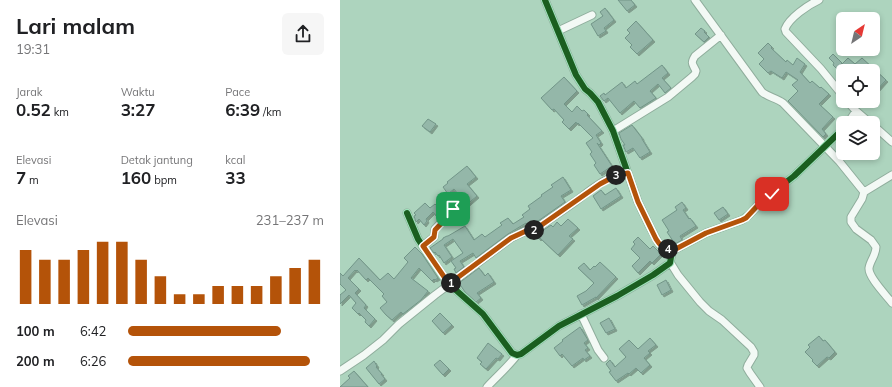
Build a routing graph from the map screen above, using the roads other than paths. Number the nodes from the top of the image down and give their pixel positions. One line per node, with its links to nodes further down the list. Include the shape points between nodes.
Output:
1 (695, 0): 6 (street)
2 (819, 0): 7 (street, via 795,17 785,29)
3 (548, 1): 5 (street)
4 (592, 15): 5 (street)
5 (558, 31): 12 (street, via 576,75 598,102)
6 (721, 35): 12 (street, via 695,56 692,64 696,71 692,77 668,97); 16 (street, via 762,92 783,103)
7 (836, 87)
8 (853, 108): 9 (street)
9 (856, 111): 10 (street); 11 (street)
10 (853, 116)
11 (862, 116)
12 (613, 131): 17 (street)
13 (880, 131): 15 (street)
14 (836, 135): 16 (street)
15 (892, 142)
16 (824, 146): 19 (street); 23 (street, via 746,218 706,233)
17 (628, 173): 23 (street, via 638,202 656,239 664,248); 25 (street, via 617,175 583,195 533,231 526,231 511,238)
18 (892, 175): 19 (street)
19 (864, 192): 26 (street, via 851,222 876,247 869,272)
20 (454, 199): 22 (street, via 452,212 435,230 434,238)
21 (407, 214): 22 (street)
22 (423, 246): 25 (street)
23 (672, 251): 24 (street)
24 (670, 262): 27 (street, via 653,275); 32 (street, via 700,302 751,347 754,355 747,368)
25 (449, 284): 28 (street, via 483,314); 30 (street)
26 (892, 303)
27 (581, 314): 28 (street); 29 (street)
28 (517, 355): 31 (street)
29 (604, 358)
30 (340, 371)
31 (487, 387)
32 (760, 387)

